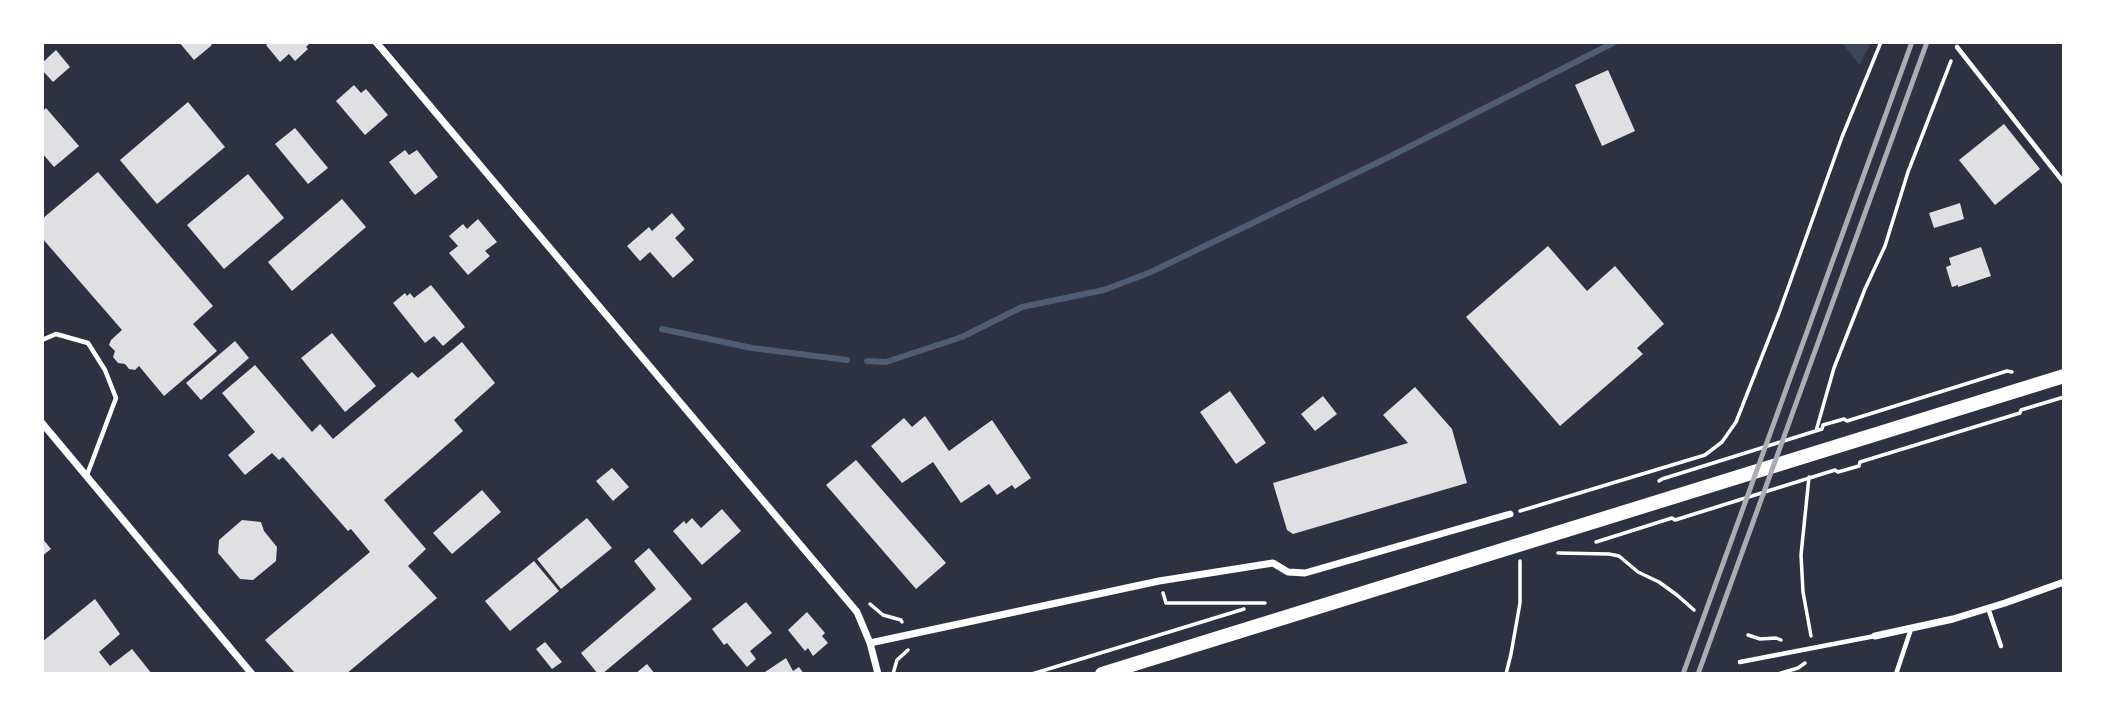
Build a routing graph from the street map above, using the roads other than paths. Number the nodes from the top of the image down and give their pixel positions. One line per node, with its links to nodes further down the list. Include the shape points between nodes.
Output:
1 (376, 42): 13 (street, via 857,612)
2 (1957, 47): 3 (lane)
3 (2064, 183)
4 (42, 340): 7 (lane, via 56,334 88,343 116,398)
5 (2064, 376): 18 (main road)
6 (42, 423): 7 (street)
7 (87, 475): 16 (street)
8 (1510, 514): 13 (street, via 1305,573 1288,572 1273,563 1159,581)
9 (2064, 582): 10 (street)
10 (1988, 608): 11 (street); 14 (lane)
11 (1911, 629): 12 (street); 19 (lane)
12 (1875, 636): 15 (lane)
13 (870, 643): 17 (street)
14 (2001, 646)
15 (1740, 662)
16 (252, 674)
17 (878, 674)
18 (1102, 674)
19 (1896, 674)

